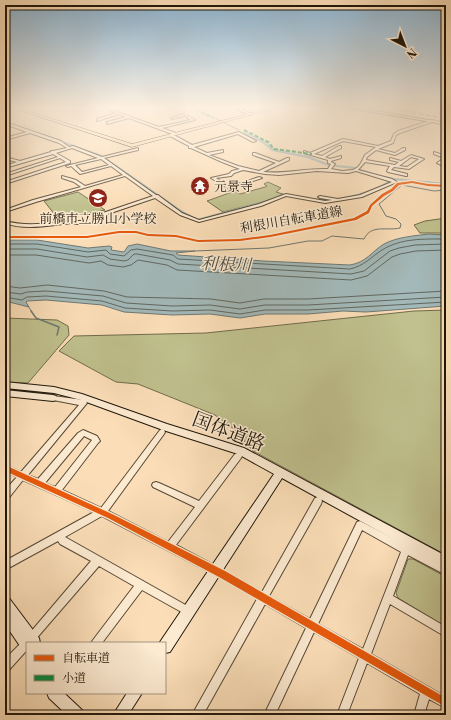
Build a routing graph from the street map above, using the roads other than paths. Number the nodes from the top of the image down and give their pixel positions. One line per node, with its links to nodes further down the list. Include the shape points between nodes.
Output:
1 (55, 141): 12 (street)
2 (115, 141): 9 (main road)
3 (152, 141): 9 (main road)
4 (182, 141): 10 (street)
5 (210, 141): 10 (street)
6 (341, 141): 11 (street)
7 (346, 141): 13 (street)
8 (393, 141): 13 (street)
9 (132, 146): 26 (street, via 136,149)
10 (190, 146): 19 (street)
11 (327, 146): 21 (street); 27 (street, via 339,148)
12 (68, 147): 16 (street); 26 (street, via 87,151)
13 (377, 148): 14 (street, via 395,154); 33 (street, via 366,156)
14 (404, 149)
15 (222, 151): 19 (street)
16 (52, 152): 22 (street); 25 (street)
17 (305, 152): 21 (street)
18 (435, 153): 28 (street)
19 (207, 154): 44 (street)
20 (254, 154): 37 (street)
21 (310, 154): 27 (street)
22 (61, 157): 36 (street); 43 (street, via 69,162)
23 (340, 157): 31 (street)
24 (6, 158): 34 (street)
25 (32, 158): 34 (street); 36 (street)
26 (100, 158): 32 (street); 38 (street)
27 (322, 158): 31 (street)
28 (446, 158): 40 (street, via 439,163)
29 (288, 159): 37 (street)
30 (391, 159): 35 (street)
31 (330, 160): 42 (street)
32 (86, 161): 46 (street); 46 (street, via 70,166 81,173)
33 (365, 161): 39 (street); 45 (street)
34 (19, 162): 41 (street)
35 (402, 162): 39 (street); 39 (street, via 412,156 422,159 408,168)
36 (42, 163): 43 (street); 48 (street)
37 (278, 163): 47 (street)
38 (112, 165): 46 (street); 49 (street)
39 (394, 165): 50 (street, via 389,171)
40 (446, 166)
41 (5, 167)
42 (331, 167): 45 (street, via 348,172); 47 (street, via 281,174)
43 (51, 168): 53 (street)
44 (242, 169): 47 (street); 52 (street, via 230,175 213,178 229,188)
45 (357, 169): 57 (street, via 395,182 367,194)
46 (96, 170)
47 (260, 172)
48 (5, 175)
49 (126, 175): 54 (street); 55 (street)
50 (406, 175)
51 (63, 178): 54 (street, via 74,181)
52 (260, 178)
53 (5, 183)
54 (84, 188): 58 (street)
55 (156, 196): 57 (street, via 181,214 199,222 274,201 286,195 323,202); 59 (street)
56 (320, 196): 57 (street)
57 (337, 200)
58 (5, 211)
59 (98, 216)
60 (5, 222): 61 (street, via 45,226)
61 (82, 222)
62 (5, 385): 68 (street, 国体道路, via 82,396 224,444)
63 (5, 393): 64 (street)
64 (53, 398): 69 (street, via 84,403)
65 (162, 432): 76 (street)
66 (238, 456): 75 (street)
67 (5, 468): 69 (street)
68 (281, 472): 81 (street, 国体道路); 83 (street)
69 (22, 476): 70 (street); 73 (street)
70 (39, 484): 72 (street); 72 (street, via 80,435 83,433 95,438 94,444)
71 (156, 485): 75 (street)
72 (57, 491): 76 (street)
73 (5, 496)
74 (318, 501): 87 (street)
75 (200, 505): 78 (street)
76 (102, 512): 77 (street); 78 (street)
77 (60, 536): 80 (street, via 63,541); 82 (street)
78 (170, 546): 83 (street)
79 (406, 550): 84 (street); 86 (street); 91 (street, via 360,525)
80 (97, 561): 85 (street); 93 (street)
81 (446, 562)
82 (5, 566)
83 (216, 571): 87 (street); 89 (street)
84 (446, 571)
85 (140, 584): 89 (street); 94 (street)
86 (388, 598): 92 (street); 97 (street)
87 (263, 599): 91 (street); 105 (street)
88 (5, 602): 93 (street)
89 (188, 612): 95 (street)
90 (5, 614): 93 (street)
91 (312, 626): 97 (street); 106 (street)
92 (446, 632)
93 (30, 642)
94 (97, 642)
95 (166, 645)
96 (26, 646): 98 (street)
97 (364, 658): 99 (street); 107 (street)
98 (5, 666)
99 (426, 692): 102 (street); 108 (street)
100 (56, 694): 103 (street)
101 (134, 694): 104 (street)
102 (446, 703)
103 (77, 715)
104 (120, 715)
105 (197, 715)
106 (269, 715)
107 (342, 715)
108 (419, 715)

